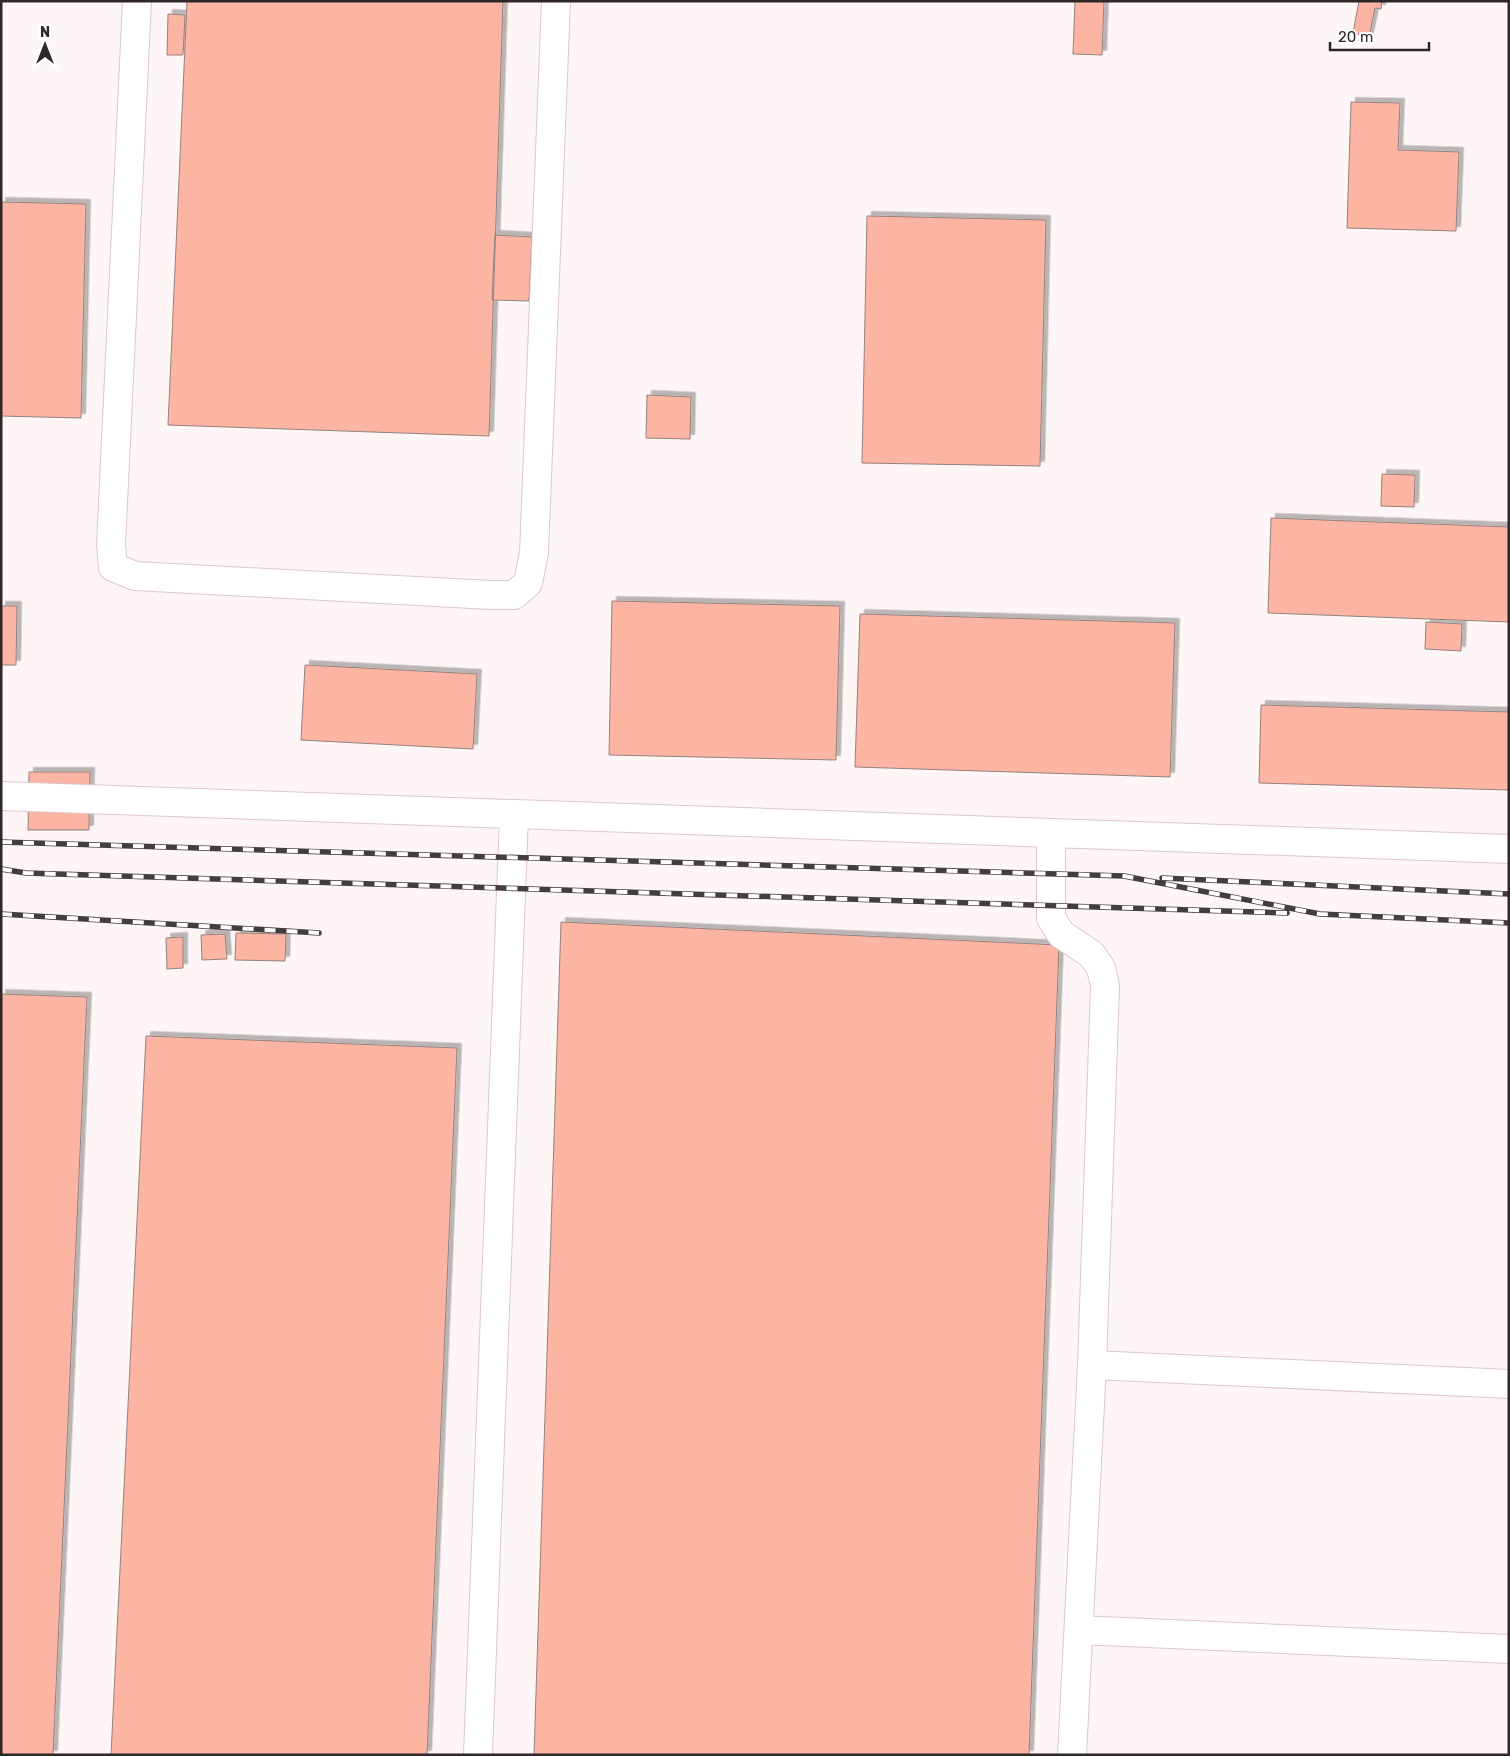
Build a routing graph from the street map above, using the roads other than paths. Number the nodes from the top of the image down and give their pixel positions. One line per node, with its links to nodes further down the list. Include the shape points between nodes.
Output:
1 (137, 1): 2 (lane, via 111,545 114,567 135,576 514,595 528,583 534,553)
2 (556, 1)
3 (1, 796): 4 (lane)
4 (514, 815): 5 (lane); 11 (lane)
5 (1051, 833): 6 (lane); 7 (lane, via 1051,918 1061,934 1091,954 1101,968 1105,986)
6 (1509, 849)
7 (1092, 1365): 8 (lane); 9 (lane)
8 (1509, 1384)
9 (1079, 1630): 10 (lane); 12 (lane)
10 (1509, 1649)
11 (478, 1755)
12 (1072, 1755)

